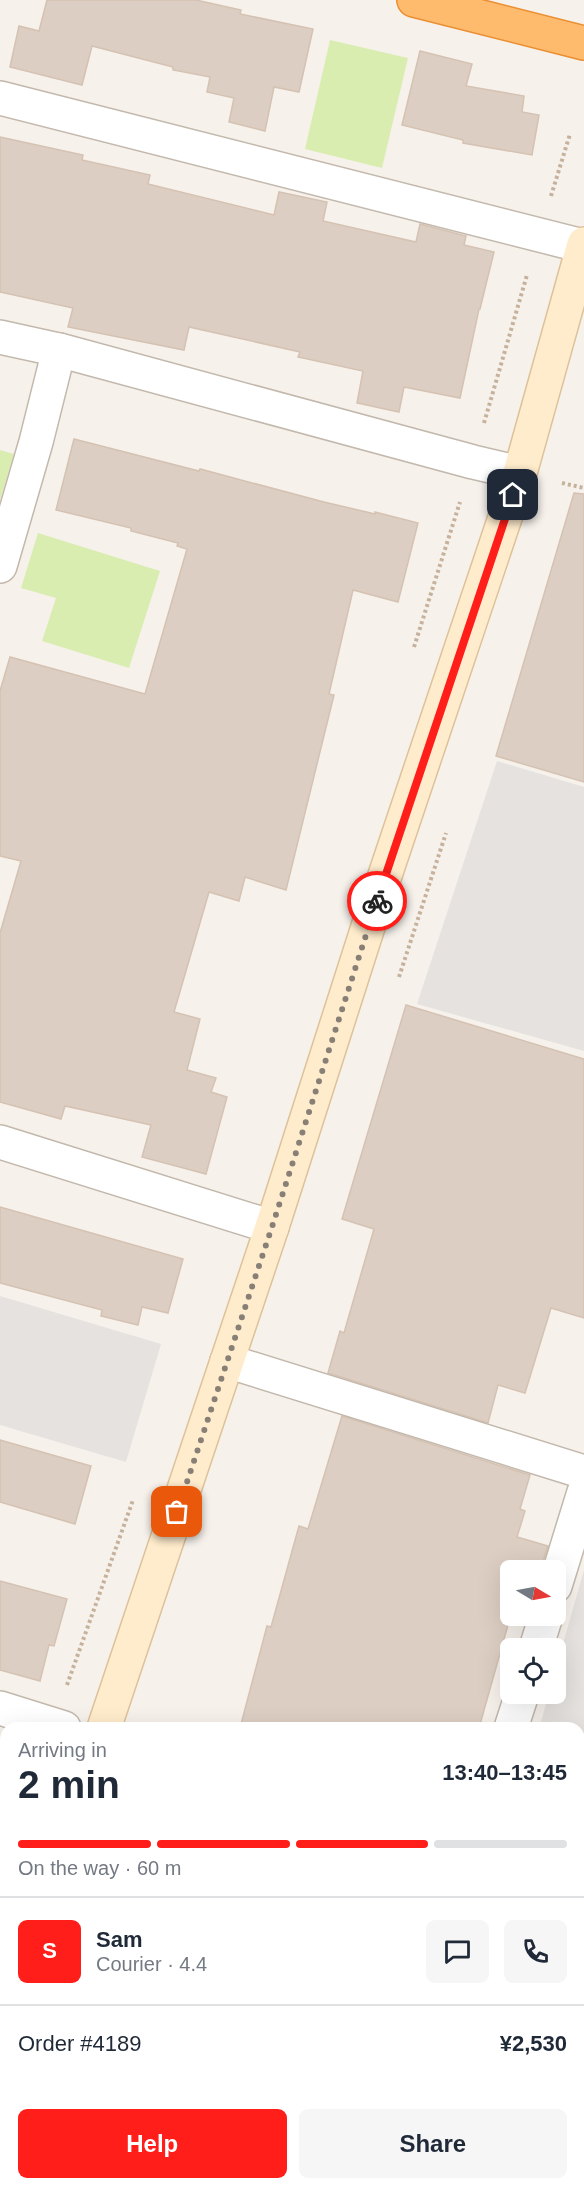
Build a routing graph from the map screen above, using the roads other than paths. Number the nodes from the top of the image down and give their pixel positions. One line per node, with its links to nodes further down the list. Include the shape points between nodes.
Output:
1 (414, 0): 2 (highway)
2 (584, 43)
3 (0, 98): 4 (street)
4 (584, 245): 7 (street)
5 (0, 337): 6 (street)
6 (59, 351): 7 (street); 8 (street)
7 (520, 473): 10 (street)
8 (0, 566)
9 (0, 1142): 10 (street)
10 (272, 1227): 11 (street)
11 (227, 1361): 12 (street); 18 (street)
12 (584, 1472)
13 (584, 1492): 14 (street)
14 (563, 1560)
15 (519, 1704): 19 (street)
16 (0, 1708): 17 (street)
17 (45, 1722)
18 (106, 1722)
19 (513, 1722)

